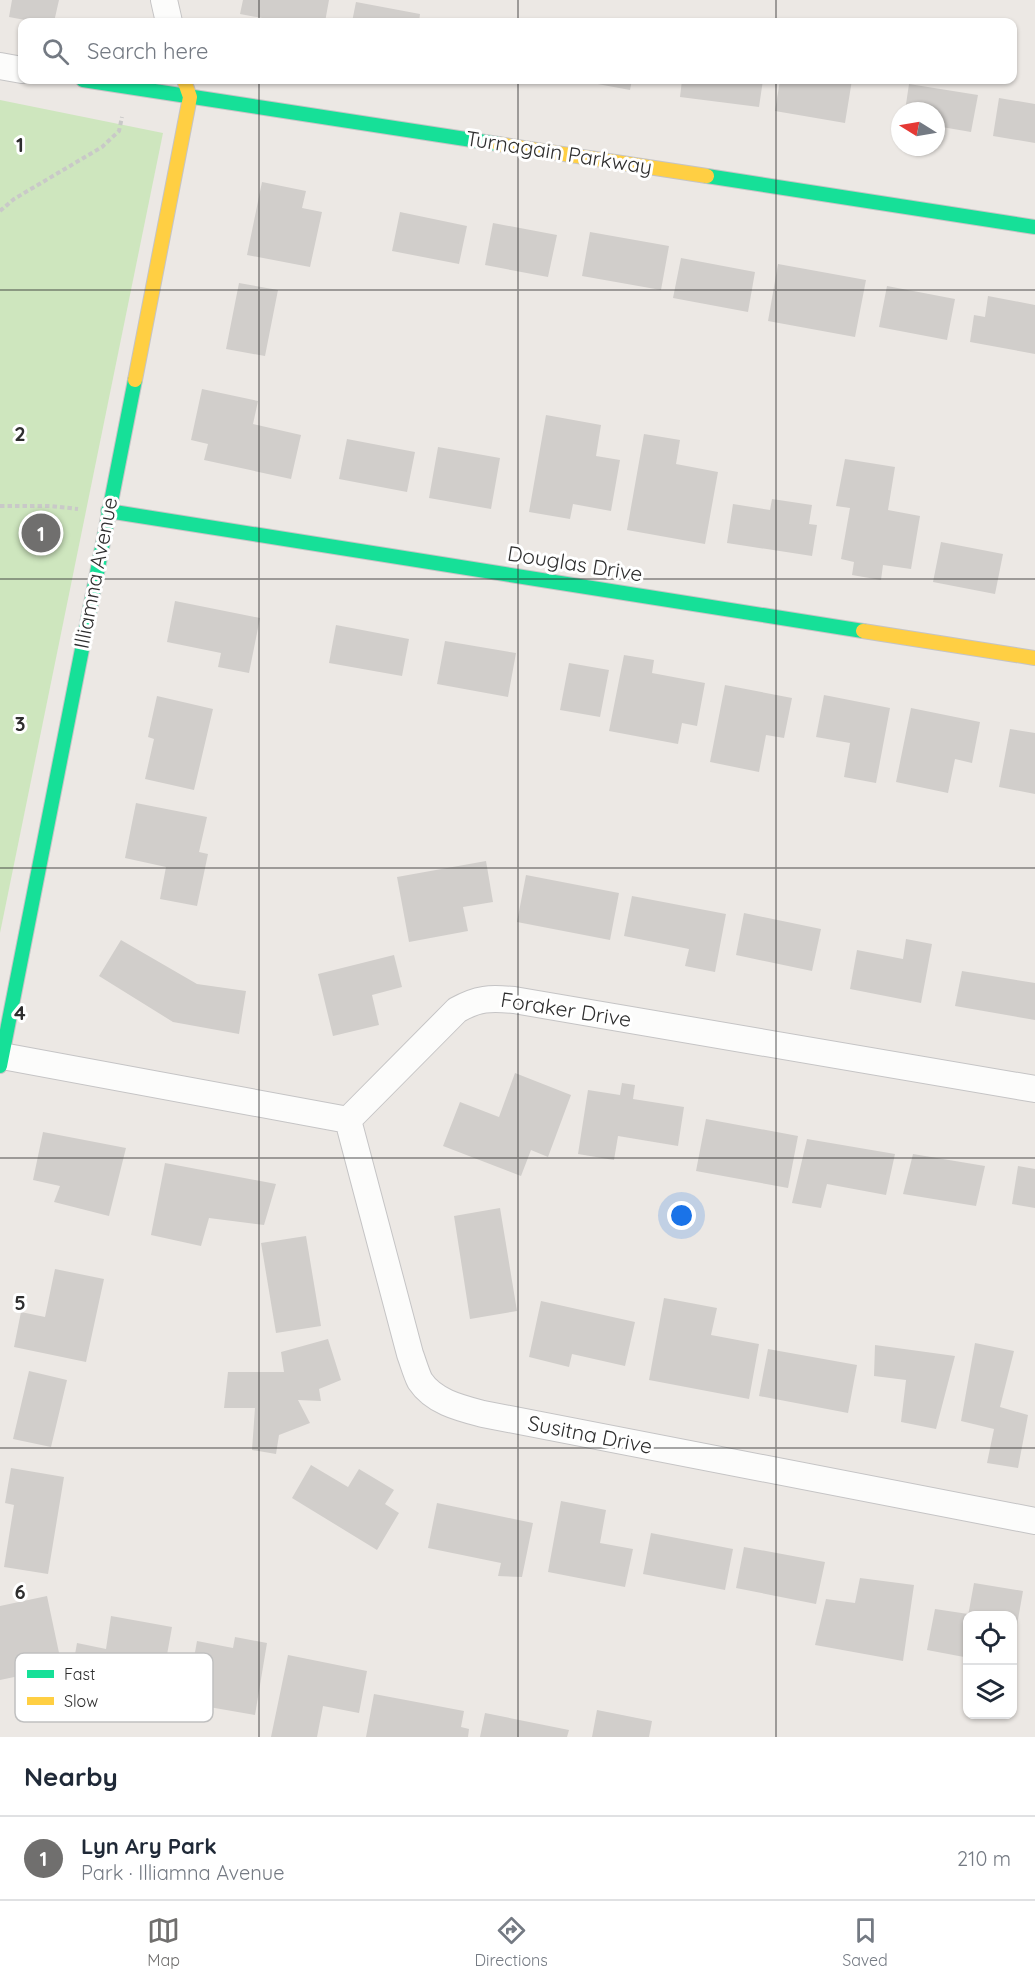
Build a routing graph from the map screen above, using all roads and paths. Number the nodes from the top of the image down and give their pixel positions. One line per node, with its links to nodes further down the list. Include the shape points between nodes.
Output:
1 (164, 0): 2 (street)
2 (168, 18)
3 (0, 66): 4 (street)
4 (18, 69)
5 (109, 84): 7 (street, Turnagain Parkway)
6 (186, 84): 8 (street)
7 (128, 87): 8 (street, Turnagain Parkway); 9 (path, via 119,131 88,157)
8 (190, 96): 10 (street, Turnagain Parkway); 13 (street, Illiamna Avenue)
9 (0, 211)
10 (1035, 227)
11 (0, 506): 12 (path)
12 (82, 509)
13 (108, 511): 14 (street, Douglas Drive); 15 (street, Illiamna Avenue)
14 (1035, 658)
15 (1, 1059): 17 (street)
16 (1035, 1089): 17 (street, Foraker Drive, via 493,998 473,1001 457,1010)
17 (348, 1120): 18 (street, Susitna Drive, via 410,1354 420,1381 435,1397 483,1414)
18 (1035, 1521)

